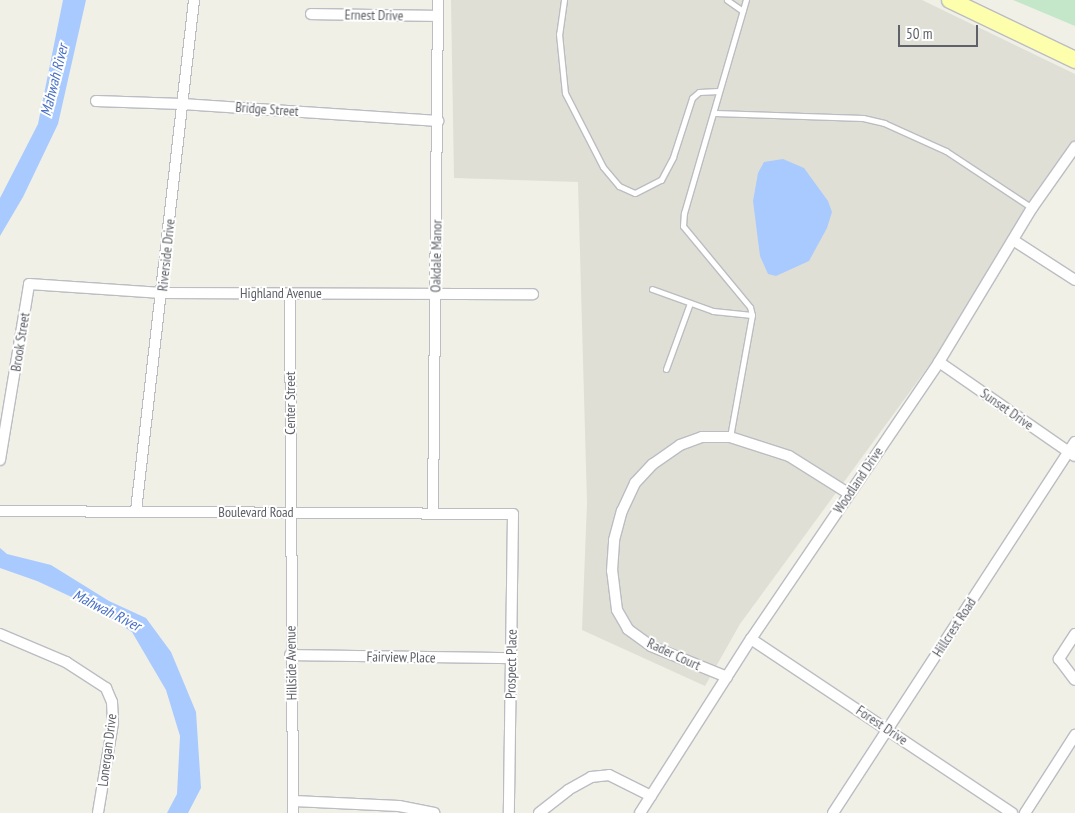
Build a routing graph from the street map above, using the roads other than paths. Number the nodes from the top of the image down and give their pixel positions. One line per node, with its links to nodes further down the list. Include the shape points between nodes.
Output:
1 (194, 0): 13 (street, Riverside Drive)
2 (438, 0): 9 (street, Oakdale Manor)
3 (564, 0): 11 (lane, via 558,34 565,93 603,167 620,186 636,192 661,180 674,157 692,98 699,92)
4 (727, 0): 7 (lane)
5 (746, 0): 7 (lane)
6 (950, 0): 10 (main road)
7 (743, 11): 11 (lane)
8 (311, 14): 9 (street, Ernest Drive)
9 (438, 16): 15 (street, Oakdale Manor)
10 (1075, 60)
11 (719, 91): 14 (lane)
12 (96, 101): 13 (street, Bridge Street)
13 (182, 104): 15 (street, Bridge Street); 22 (street, Riverside Drive)
14 (715, 113): 17 (lane, via 845,117 884,123 946,151); 27 (lane, via 684,213 683,226 750,307)
15 (438, 121): 24 (street, Oakdale Manor)
16 (1075, 148): 17 (street, Woodland Drive)
17 (1032, 208): 18 (street, Woodland Drive)
18 (1013, 240): 19 (street); 28 (street, Woodland Drive)
19 (1075, 280)
20 (29, 284): 22 (street, Highland Avenue); 33 (street, Brook Street)
21 (652, 289): 26 (lane)
22 (162, 293): 23 (street, Highland Avenue); 36 (street, Riverside Drive)
23 (290, 294): 24 (street, Highland Avenue); 37 (street, Center Street)
24 (436, 294): 25 (street, Highland Avenue); 38 (street, Oakdale Manor)
25 (532, 294)
26 (690, 303): 27 (lane, via 713,311); 29 (lane)
27 (752, 315): 30 (lane)
28 (939, 362): 32 (street, Sunset Drive); 34 (street, Woodland Drive)
29 (666, 369)
30 (730, 437): 34 (street, Rader Court, via 790,456); 45 (street, Rader Court, via 702,437 680,445 653,464 635,483 622,511 614,540 612,571 617,610 628,629 651,646)
31 (1075, 442): 32 (street, Hillcrest Road)
32 (1072, 454): 47 (street, Hillcrest Road)
33 (0, 460)
34 (848, 493): 42 (street, Woodland Drive)
35 (0, 510): 36 (street, Boulevard Road)
36 (136, 511): 37 (street, Boulevard Road)
37 (290, 512): 38 (street, Boulevard Road); 43 (street, Hillside Avenue)
38 (433, 512): 39 (street, Boulevard Road)
39 (513, 514): 44 (street, Prospect Place)
40 (0, 634): 51 (street, Lonergan Drive, via 66,662 106,688 112,702 113,723)
41 (1075, 634): 46 (street, via 1059,658)
42 (751, 639): 45 (street, Woodland Drive); 47 (street, Forest Drive)
43 (290, 655): 44 (street, Fairview Place); 50 (street, Hillside Avenue)
44 (512, 658): 54 (street, Prospect Place)
45 (727, 677): 49 (street, Woodland Drive)
46 (1075, 680)
47 (887, 728): 57 (street, Hillcrest Road); 58 (street, Forest Drive)
48 (1075, 735): 59 (street)
49 (651, 796): 55 (street, via 609,775 591,777); 56 (street, Woodland Drive)
50 (294, 801): 52 (street, Hillside Avenue); 53 (street, via 399,806)
51 (98, 813)
52 (292, 813)
53 (434, 813)
54 (509, 813)
55 (539, 813)
56 (640, 813)
57 (833, 813)
58 (1012, 813)
59 (1025, 813)

